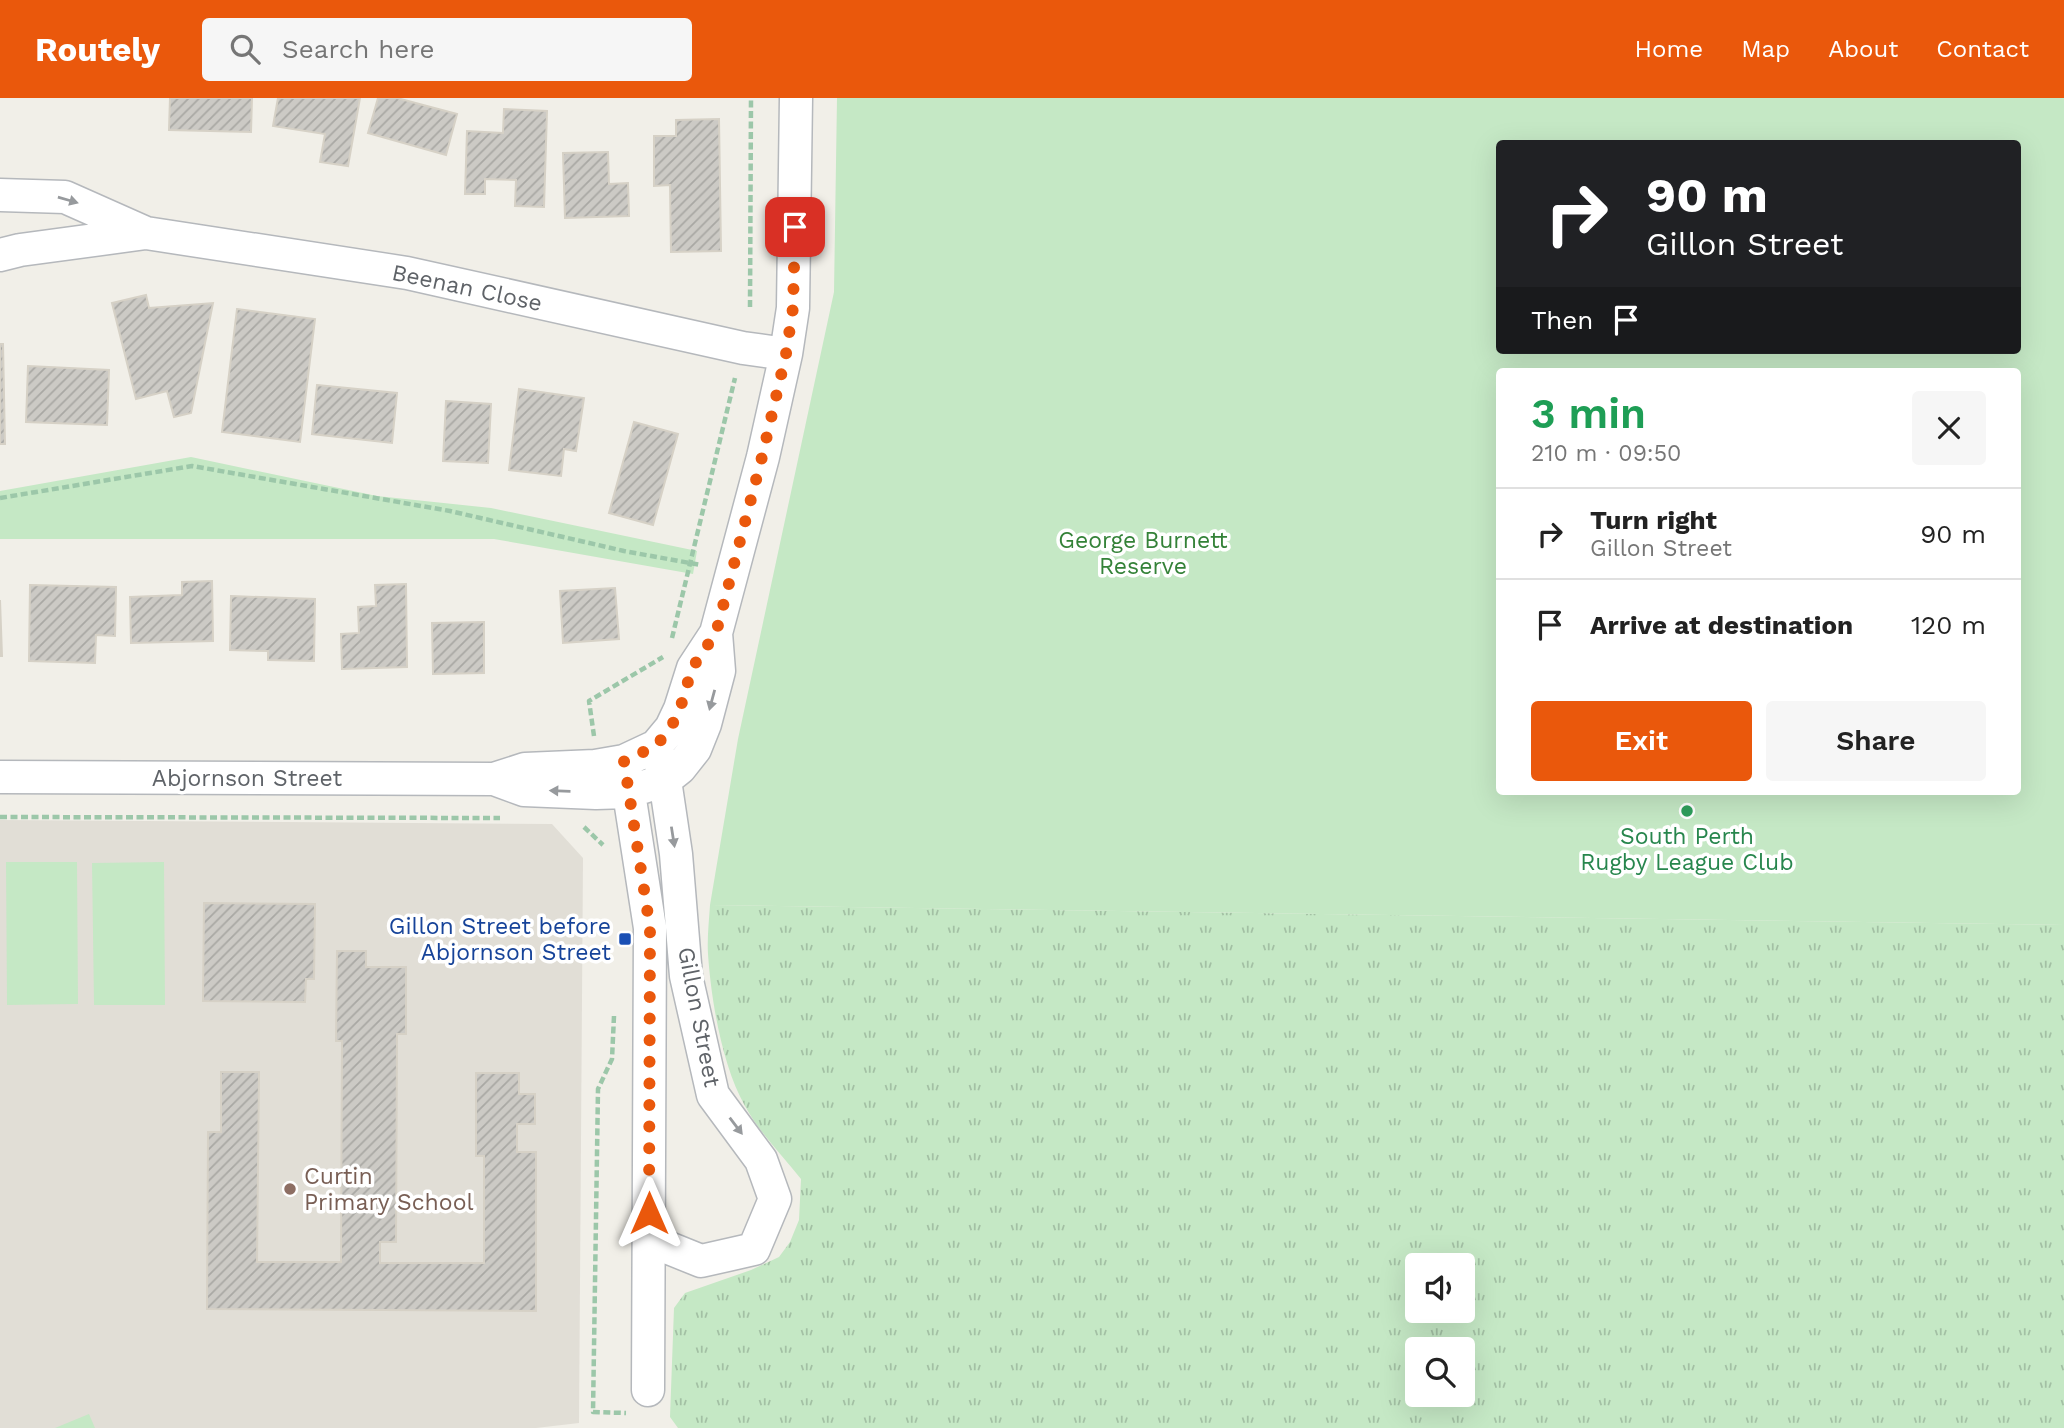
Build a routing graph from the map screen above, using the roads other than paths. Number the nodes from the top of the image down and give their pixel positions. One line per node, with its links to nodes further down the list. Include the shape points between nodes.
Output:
1 (796, 98): 5 (street, via 793,308)
2 (0, 195): 3 (street, Beenan Close, one-way to 3, via 65,197)
3 (146, 233): 4 (street, Beenan Close); 5 (street, Beenan Close, via 407,274)
4 (0, 255)
5 (786, 354): 6 (street)
6 (716, 633): 7 (street, via 692,668 680,709); 11 (street, one-way to 11, via 719,671 705,724 695,749)
7 (656, 746): 8 (street); 11 (street, Gillon Street)
8 (624, 761): 10 (street, Abjornson Street, via 525,769); 12 (street, Gillon Street)
9 (0, 777): 10 (street, Abjornson Street)
10 (494, 779): 12 (street, Abjornson Street, one-way to 10, via 524,790)
11 (665, 780): 12 (street); 13 (street, Gillon Street, one-way to 13, via 686,976 713,1095 761,1160 775,1199 754,1249 701,1261)
12 (628, 792): 13 (street, Gillon Street, via 650,928)
13 (649, 1240): 14 (street, Gillon Street)
14 (639, 1402)

